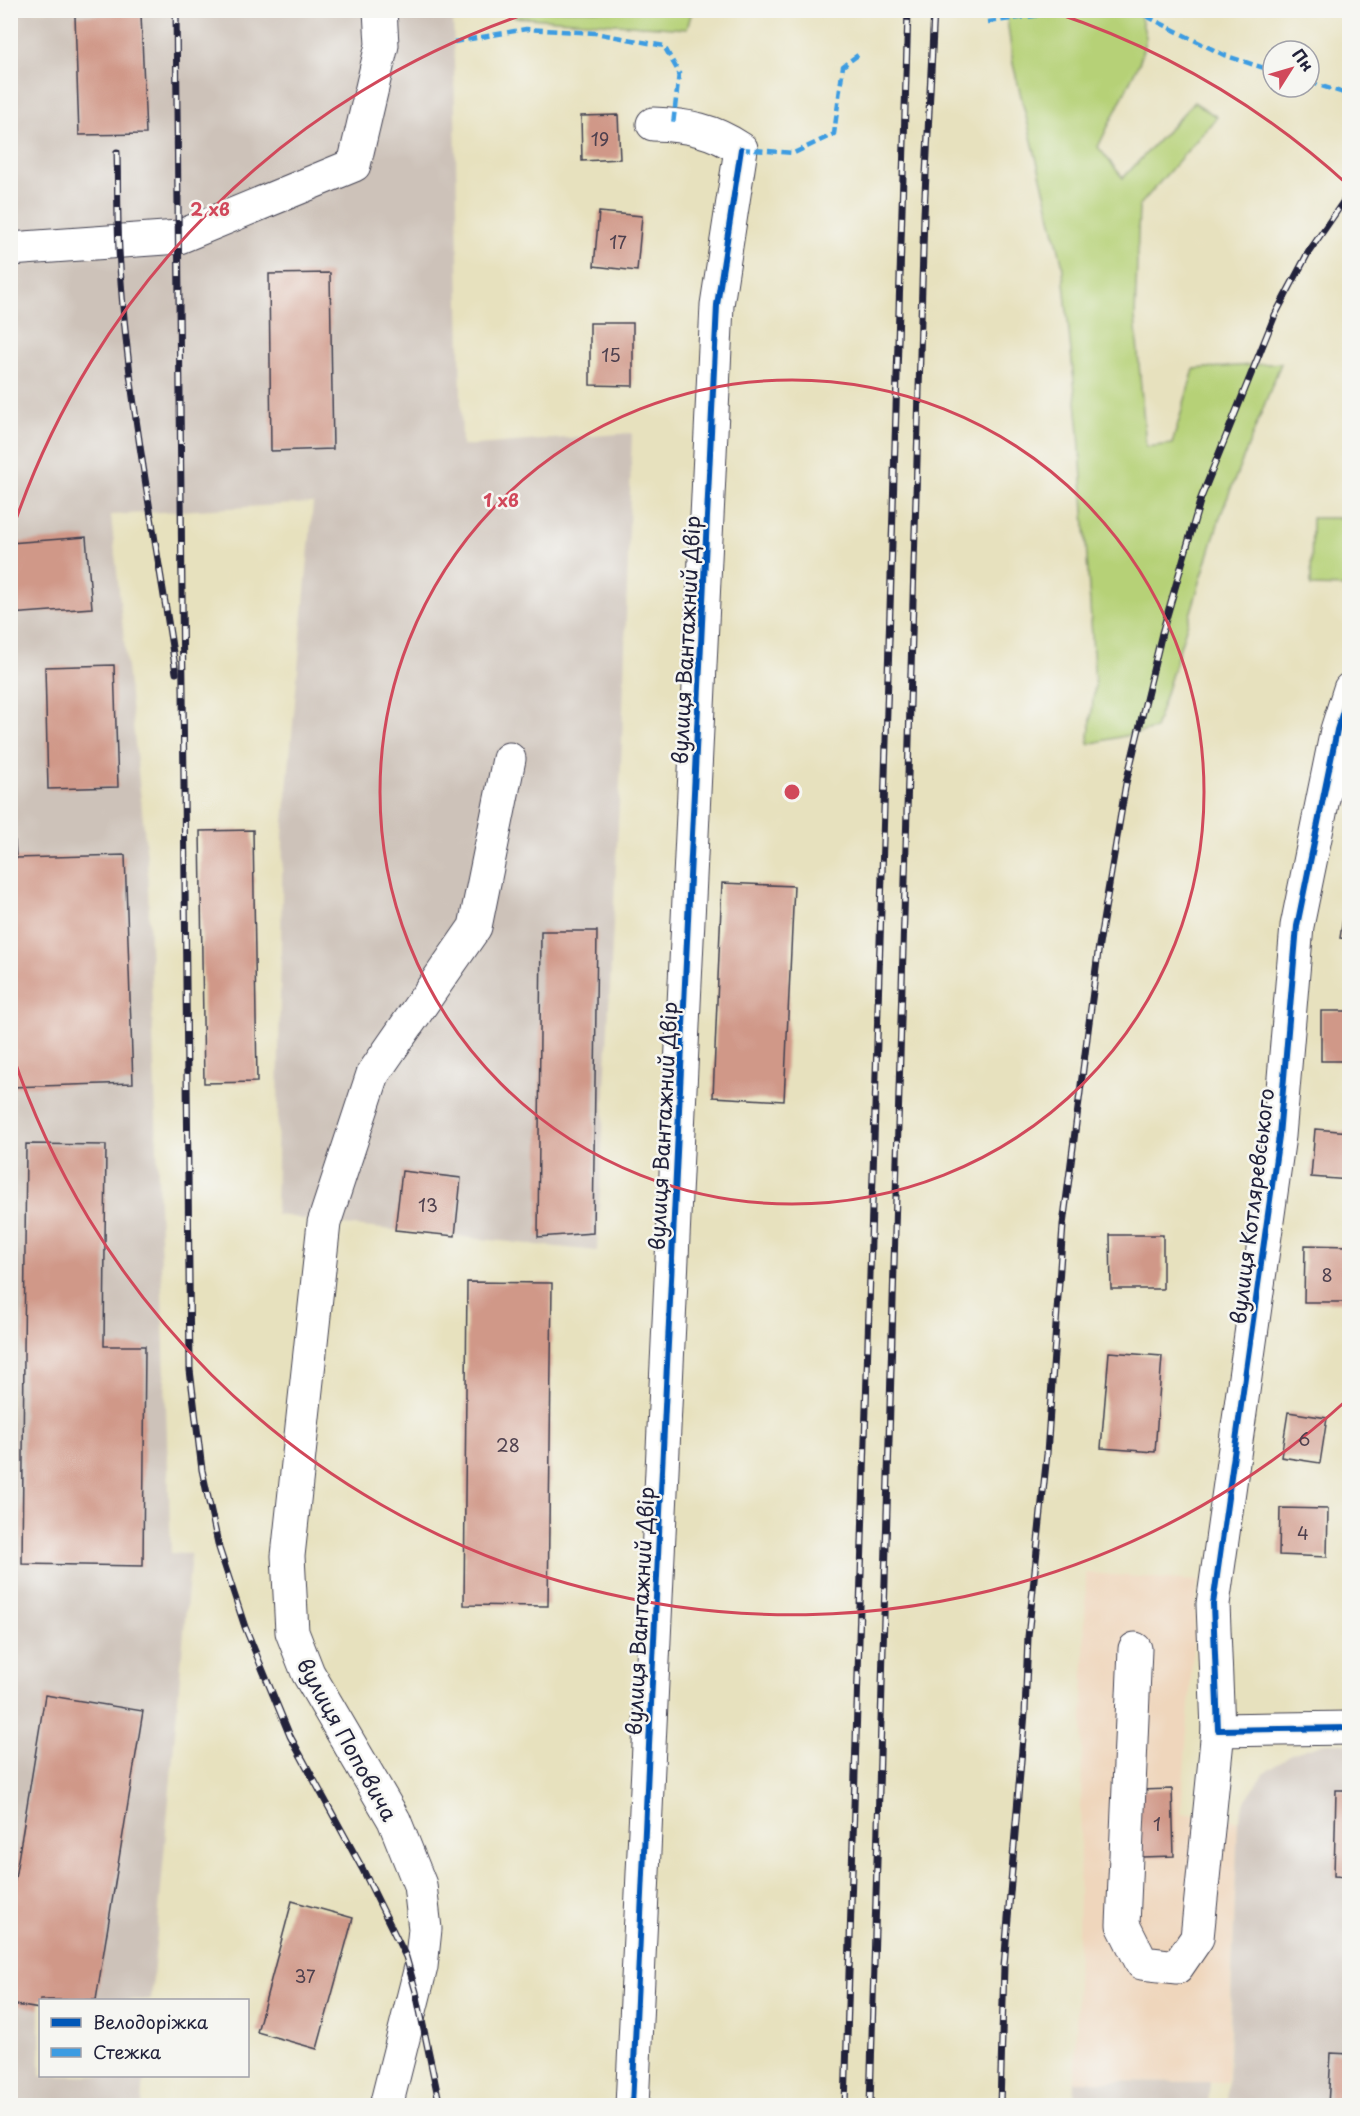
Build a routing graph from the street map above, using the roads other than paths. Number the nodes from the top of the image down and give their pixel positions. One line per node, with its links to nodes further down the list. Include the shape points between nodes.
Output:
1 (380, 10): 3 (street, via 382,45 354,165 178,237)
2 (653, 124): 10 (street, вулиця Вантажний Двір, via 685,125 723,137 741,149 717,305)
3 (10, 249)
4 (1350, 689): 8 (street, вулиця Котляревського, via 1337,730 1297,926 1280,1136 1213,1604)
5 (509, 759): 9 (street, вулиця Поповича, via 476,927 373,1074 324,1223 288,1556 292,1632 308,1674 394,1820 420,1885 425,1929 421,1967)
6 (1135, 1649): 8 (street, вулиця Котляревського, via 1123,1925 1142,1963 1177,1967 1197,1938)
7 (1350, 1728): 8 (street)
8 (1218, 1730)
9 (387, 2106)
10 (632, 2106)

